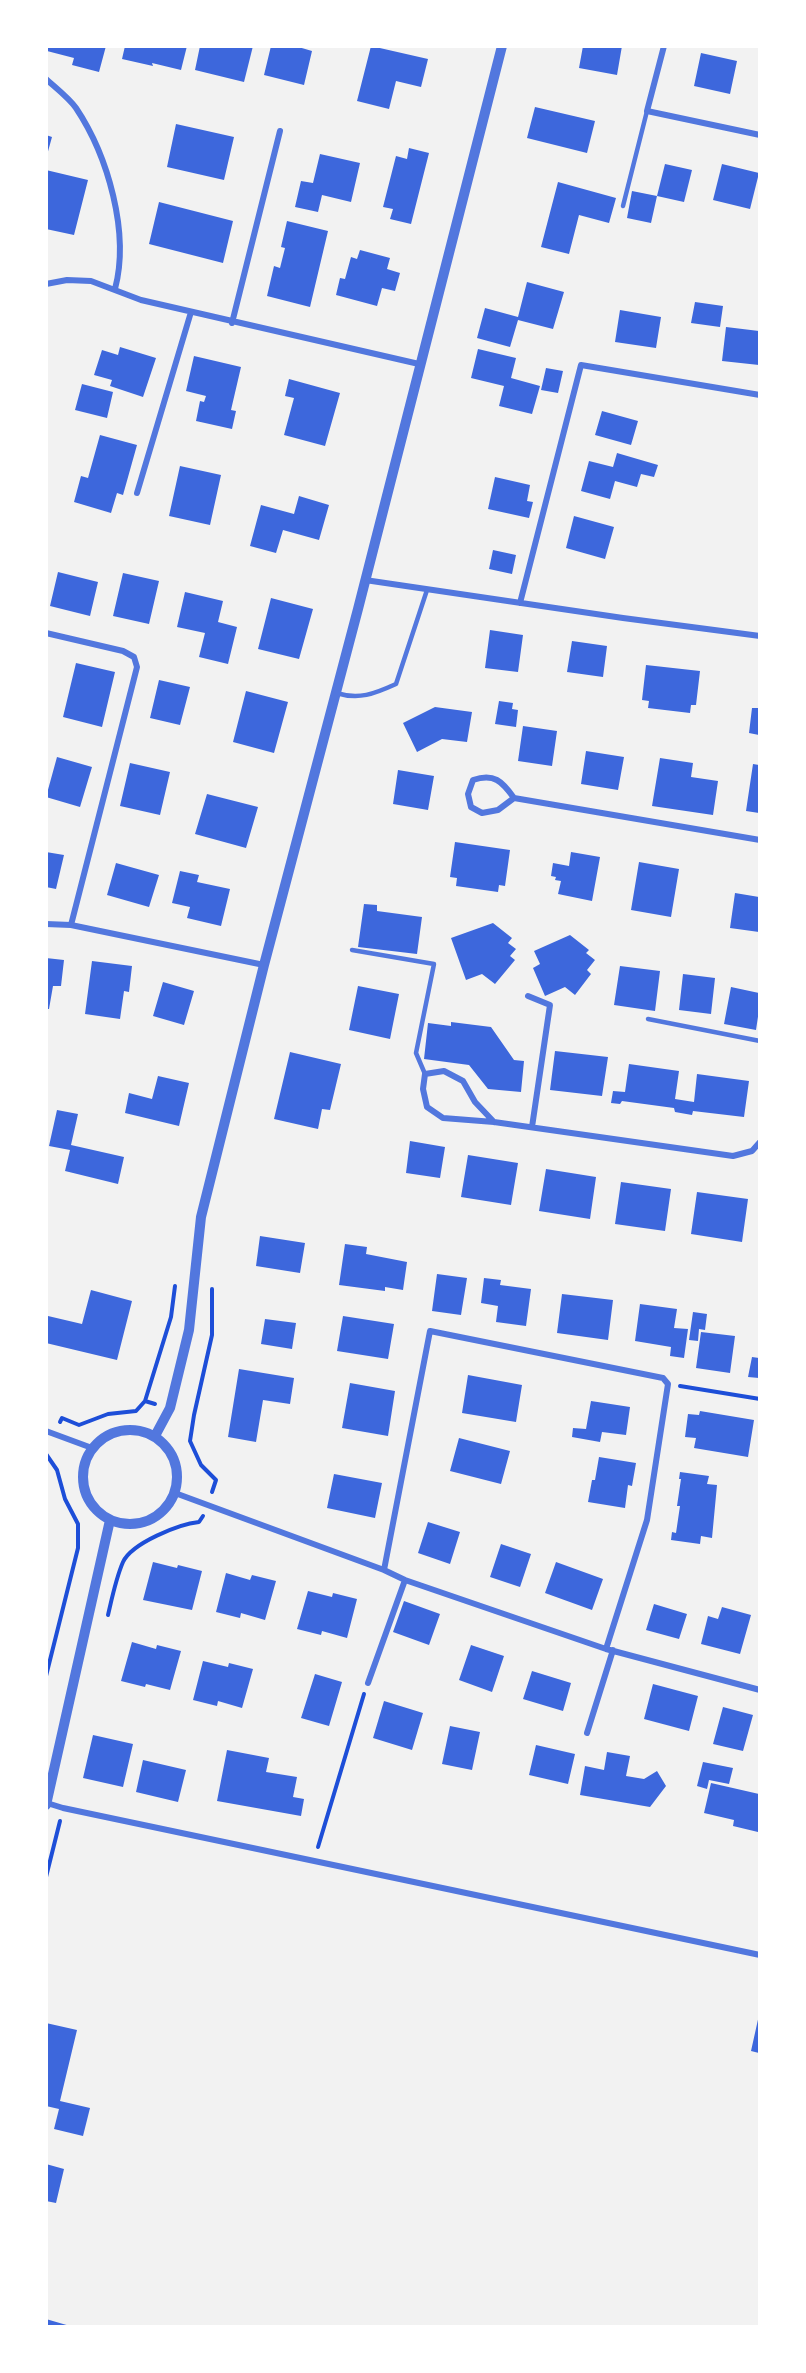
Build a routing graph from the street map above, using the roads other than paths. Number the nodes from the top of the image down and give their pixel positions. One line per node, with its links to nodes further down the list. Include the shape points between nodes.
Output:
1 (502, 46): 12 (street)
2 (664, 46): 4 (street)
3 (46, 79): 9 (street, via 75,107 98,146 115,204 120,246)
4 (648, 111): 6 (street); 7 (lane)
5 (280, 131): 11 (street)
6 (759, 135)
7 (623, 206)
8 (46, 284): 9 (street, via 83,281)
9 (115, 289): 10 (street)
10 (191, 312): 11 (street); 14 (street)
11 (232, 323): 12 (street)
12 (419, 364): 15 (street)
13 (759, 394): 17 (street, via 581,365)
14 (137, 493)
15 (365, 580): 16 (street); 20 (street)
16 (427, 590): 17 (street); 20 (lane, via 396,684 351,697)
17 (520, 603): 19 (street)
18 (46, 633): 24 (street, via 123,651 135,657 138,667)
19 (759, 636)
20 (336, 693): 26 (street)
21 (514, 798): 21 (street, via 507,788 486,776 473,780 468,794 471,807 482,813 498,810); 22 (street)
22 (759, 840)
23 (46, 924): 24 (street)
24 (71, 925): 26 (street)
25 (352, 950): 30 (lane, via 434,963 416,1053)
26 (264, 965): 35 (street, via 201,1217 189,1330 170,1408)
27 (528, 996): 32 (street, via 550,1005)
28 (648, 1019): 29 (lane)
29 (759, 1041)
30 (425, 1074): 31 (street, via 444,1071 463,1081 475,1102); 31 (street, via 427,1107 443,1118)
31 (494, 1122): 32 (street)
32 (532, 1127): 33 (street, via 733,1156 752,1151)
33 (759, 1142)
34 (46, 1431): 36 (street)
35 (155, 1436): 36 (street, via 135,1430 114,1431); 37 (street, via 173,1455)
36 (92, 1448): 38 (street, via 83,1474 84,1488 89,1501)
37 (175, 1492): 38 (street, via 164,1509 148,1520 123,1524); 39 (street)
38 (110, 1520): 45 (street)
39 (384, 1570): 40 (street); 41 (street, via 430,1331 663,1378 668,1384 647,1520)
40 (405, 1580): 41 (street); 42 (street)
41 (610, 1649): 43 (street); 44 (street)
42 (368, 1683)
43 (759, 1690)
44 (586, 1733)
45 (47, 1804): 46 (street)
46 (759, 1955)

